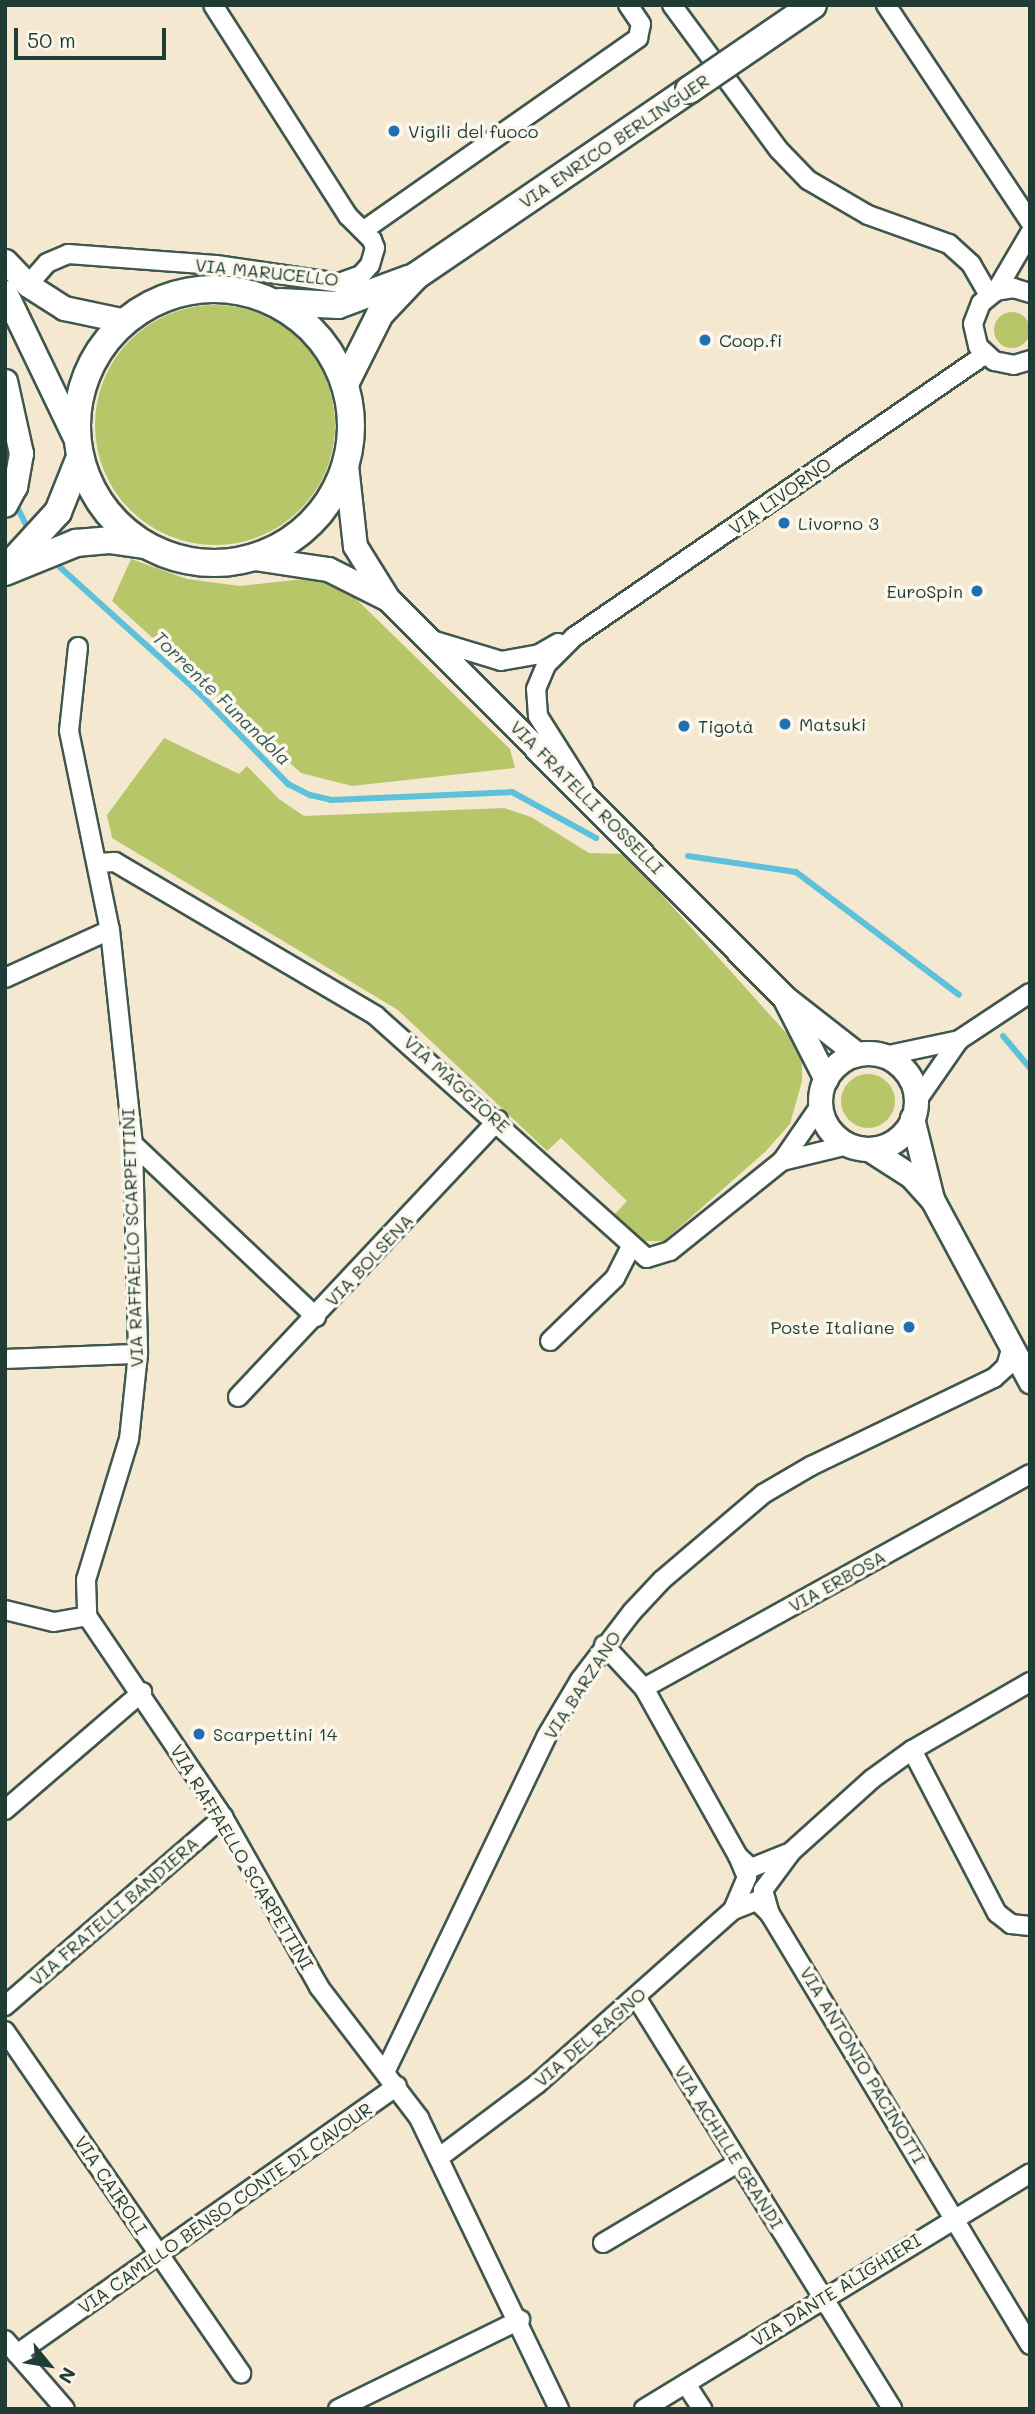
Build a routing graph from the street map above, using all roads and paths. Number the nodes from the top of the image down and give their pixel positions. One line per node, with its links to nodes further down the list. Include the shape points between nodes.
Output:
1 (214, 5): 7 (street, VIA MARUCELLO, via 348,216)
2 (628, 5): 7 (street, via 641,24 638,38)
3 (672, 5): 13 (street, via 779,150 808,180 868,215 949,244)
4 (813, 5): 10 (main road, VIA ENRICO BERLINGUER, bridge)
5 (886, 5): 6 (street)
6 (1030, 222)
7 (364, 230): 11 (street, VIA MARUCELLO, via 375,247 370,265 361,275 339,283 216,265 68,254 47,263)
8 (1030, 233): 13 (street)
9 (5, 261): 11 (street)
10 (416, 276): 15 (main road, VIA ENRICO BERLINGUER, via 338,304); 20 (main road, VIA ENRICO BERLINGUER, via 380,314)
11 (28, 285): 16 (street, via 79,313)
12 (5, 292): 21 (street)
13 (993, 293): 14 (street, via 1014,288); 17 (street, via 972,324)
14 (1030, 293)
15 (272, 301): 16 (main road, VIA ENRICO BERLINGUER, via 243,291 196,290 159,301); 20 (main road, VIA ENRICO BERLINGUER, via 318,335)
16 (126, 321): 21 (main road, VIA ENRICO BERLINGUER, via 89,370 78,410)
17 (985, 355): 18 (street, via 1004,365); 28 (street, VIA LIVORNO)
18 (1030, 360)
19 (5, 381): 23 (street, via 21,453 15,486)
20 (345, 384): 22 (main road, VIA ENRICO BERLINGUER, via 352,424)
21 (79, 451): 24 (main road, VIA ENRICO BERLINGUER, via 104,509); 26 (main road, VIA ENRICO BERLINGUER, via 58,512)
22 (346, 465): 25 (main road, VIA ENRICO BERLINGUER, via 329,502 312,523 291,541); 27 (street, VIA FRATELLI ROSSELLI, via 355,546)
23 (5, 505)
24 (145, 545): 25 (main road, VIA ENRICO BERLINGUER, via 192,562); 26 (main road, VIA ENRICO BERLINGUER, via 76,542)
25 (254, 558): 27 (street, VIA FRATELLI ROSSELLI, via 328,569)
26 (5, 569)
27 (388, 599): 29 (street, VIA FRATELLI ROSSELLI)
28 (574, 637): 29 (street, VIA LIVORNO, via 539,654 501,661); 31 (street, VIA LIVORNO, via 546,665 535,702 538,716)
29 (429, 639): 31 (street, VIA FRATELLI ROSSELLI)
30 (78, 647): 32 (street, VIA RAFFAELLO SCARPETTINI, via 69,731)
31 (590, 798): 36 (street, VIA FRATELLI ROSSELLI)
32 (97, 863): 33 (street, VIA RAFFAELLO SCARPETTINI); 43 (street, VIA MAGGIORE, via 115,862 376,1016)
33 (110, 930): 34 (street); 44 (street, VIA RAFFAELLO SCARPETTINI)
34 (5, 978)
35 (1030, 993): 37 (street)
36 (784, 997): 38 (street); 40 (street)
37 (960, 1040): 39 (street); 42 (street)
38 (857, 1054): 39 (street); 40 (street, via 839,1063)
39 (884, 1056): 42 (street, via 907,1074)
40 (826, 1079): 41 (street)
41 (820, 1106): 45 (street, via 830,1131); 46 (street, VIA MAGGIORE)
42 (914, 1110): 45 (street, via 895,1140); 47 (street)
43 (498, 1121): 48 (street, VIA MAGGIORE); 49 (street, VIA BOLSENA)
44 (133, 1144): 49 (street); 52 (street, VIA RAFFAELLO SCARPETTINI)
45 (858, 1147): 46 (street, VIA MAGGIORE); 47 (street, via 911,1176)
46 (782, 1161): 48 (street, VIA MAGGIORE, via 664,1255 647,1258)
47 (932, 1199): 51 (street)
48 (631, 1247): 50 (street, via 615,1278)
49 (316, 1317): 55 (street, VIA BOLSENA)
50 (550, 1341)
51 (1020, 1352): 54 (street); 59 (street, VIA BARZANO, via 994,1378 763,1494 662,1580)
52 (138, 1354): 53 (street); 58 (street, VIA RAFFAELLO SCARPETTINI, via 129,1439 86,1580)
53 (5, 1359)
54 (1030, 1381)
55 (238, 1397)
56 (1030, 1474): 61 (street, VIA ERBOSA)
57 (5, 1609): 58 (street, via 54,1622)
58 (88, 1616): 62 (street, VIA RAFFAELLO SCARPETTINI)
59 (604, 1645): 61 (street); 74 (street, VIA BARZANO, via 546,1737)
60 (1030, 1682): 63 (street)
61 (644, 1688): 67 (street)
62 (142, 1692): 64 (street); 65 (street, VIA RAFFAELLO SCARPETTINI)
63 (912, 1750): 66 (street); 70 (street, via 994,1908 1011,1924)
64 (5, 1810)
65 (223, 1817): 72 (street, VIA FRATELLI BANDIERA); 74 (street, VIA RAFFAELLO SCARPETTINI, via 319,1987)
66 (792, 1851): 67 (street, via 751,1868); 69 (street, via 763,1891)
67 (738, 1856): 68 (street, via 747,1877)
68 (733, 1910): 69 (street, via 757,1901); 71 (street, VIA DEL RAGNO)
69 (771, 1914): 79 (street, VIA ANTONIO PACINOTTI)
70 (1030, 1926)
71 (636, 1997): 76 (street, VIA DEL RAGNO, via 537,2084); 77 (street, VIA ACHILLE GRANDI)
72 (5, 2006)
73 (5, 2031): 81 (street, VIA CAIROLI)
74 (386, 2070): 75 (street, VIA RAFFAELLO SCARPETTINI)
75 (397, 2086): 76 (street, VIA RAFFAELLO SCARPETTINI); 81 (street, VIA CAMILLO BENSO CONTE DI CAVOUR)
76 (441, 2156): 83 (street, VIA RAFFAELLO SCARPETTINI)
77 (738, 2163): 80 (street); 82 (street, VIA ACHILLE GRANDI)
78 (1030, 2173): 79 (street, VIA DANTE ALIGHIERI)
79 (954, 2216): 82 (street, VIA DANTE ALIGHIERI); 84 (street, VIA ANTONIO PACINOTTI)
80 (603, 2243)
81 (158, 2256): 85 (street, VIA CAMILLO BENSO CONTE DI CAVOUR); 86 (street, VIA CAIROLI)
82 (824, 2297): 87 (street, VIA DANTE ALIGHIERI); 93 (street, VIA ACHILLE GRANDI)
83 (520, 2320): 89 (street); 90 (street, VIA RAFFAELLO SCARPETTINI)
84 (1030, 2345)
85 (11, 2347): 88 (street)
86 (241, 2373)
87 (687, 2384): 91 (street, VIA DANTE ALIGHIERI); 92 (street)
88 (65, 2409)
89 (338, 2409)
90 (559, 2409)
91 (644, 2409)
92 (702, 2409)
93 (892, 2409)

